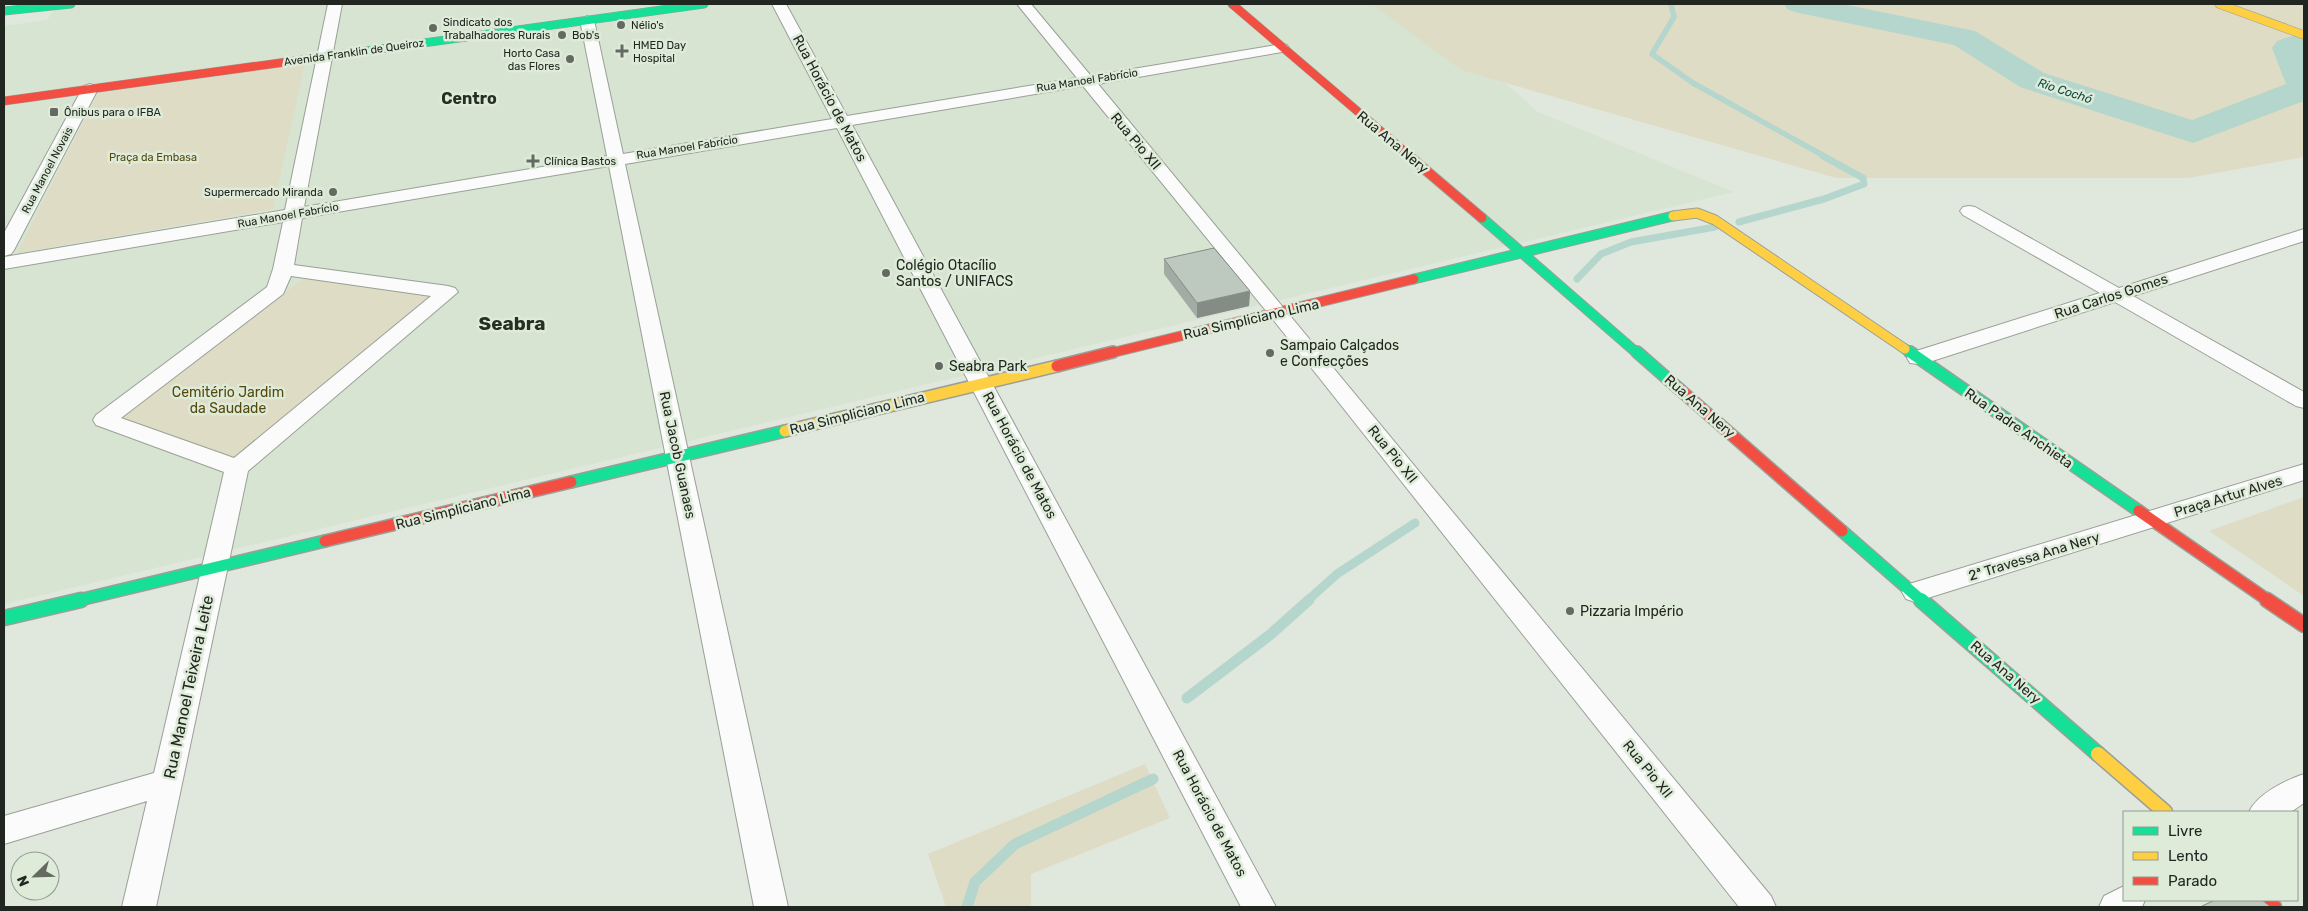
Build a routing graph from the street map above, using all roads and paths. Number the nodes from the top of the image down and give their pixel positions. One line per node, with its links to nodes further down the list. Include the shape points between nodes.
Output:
1 (71, 4): 8 (street)
2 (335, 4): 15 (street)
3 (704, 4): 9 (street, Avenida Franklin de Queiroz)
4 (779, 4): 19 (street, Rua Horácio de Matos)
5 (1024, 4): 16 (street, Rua Pio XII)
6 (1232, 4): 14 (street, Rua Ana Nery)
7 (2219, 4): 13 (street)
8 (48, 5): 10 (street); 12 (street)
9 (668, 6): 11 (street, Avenida Franklin de Queiroz)
10 (4, 11)
11 (586, 16): 15 (street, Avenida Franklin de Queiroz); 20 (street, Rua Jacob Guanaes)
12 (4, 19)
13 (2304, 35)
14 (1282, 48): 16 (street, Rua Manoel Fabrício); 26 (street, Rua Ana Nery)
15 (323, 56): 17 (street, Avenida Franklin de Queiroz); 22 (street)
16 (1086, 80): 19 (street, Rua Manoel Fabrício); 30 (street, Rua Pio XII)
17 (90, 89): 18 (street, Avenida Franklin de Queiroz); 25 (street, Rua Manoel Novais)
18 (4, 101)
19 (842, 121): 20 (street, Rua Manoel Fabrício); 32 (street, Rua Horácio de Matos)
20 (615, 158): 22 (street, Rua Manoel Fabrício); 34 (street, Rua Jacob Guanaes)
21 (1970, 211): 29 (street)
22 (293, 214): 27 (street, Rua Manoel Fabrício); 28 (street)
23 (1710, 215): 26 (street, Rua Simpliciano Lima, via 1683,213); 31 (street, Rua Padre Anchieta)
24 (2304, 234): 29 (street, Rua Carlos Gomes)
25 (4, 250)
26 (1522, 252): 30 (street, Rua Simpliciano Lima); 39 (street, Rua Ana Nery)
27 (4, 262)
28 (283, 269): 35 (street, via 276,290 104,420); 35 (street, via 448,292)
29 (2115, 294): 31 (street, Rua Carlos Gomes); 33 (street)
30 (1278, 313): 32 (street, Rua Simpliciano Lima); 50 (street, Rua Pio XII)
31 (1918, 358): 37 (street, Rua Padre Anchieta)
32 (982, 382): 34 (street, Rua Simpliciano Lima); 49 (street, Rua Horácio de Matos)
33 (2304, 401)
34 (678, 456): 38 (street, Rua Simpliciano Lima); 48 (street, Rua Jacob Guanaes)
35 (237, 468): 38 (street, Rua Manoel Teixeira Leite)
36 (2304, 472): 37 (street, Praça Artur Alves)
37 (2152, 520): 39 (street, 2ª Travessa Ana Nery); 41 (street, Rua Padre Anchieta)
38 (213, 569): 40 (street, Rua Simpliciano Lima); 42 (street, Rua Manoel Teixeira Leite)
39 (1915, 592): 44 (street, Rua Ana Nery)
40 (4, 618)
41 (2304, 625)
42 (167, 782): 46 (street); 47 (street, Rua Manoel Teixeira Leite)
43 (2304, 787): 45 (street)
44 (2164, 811)
45 (2268, 811)
46 (4, 830)
47 (139, 907)
48 (771, 907)
49 (1259, 907)
50 (1759, 907)

